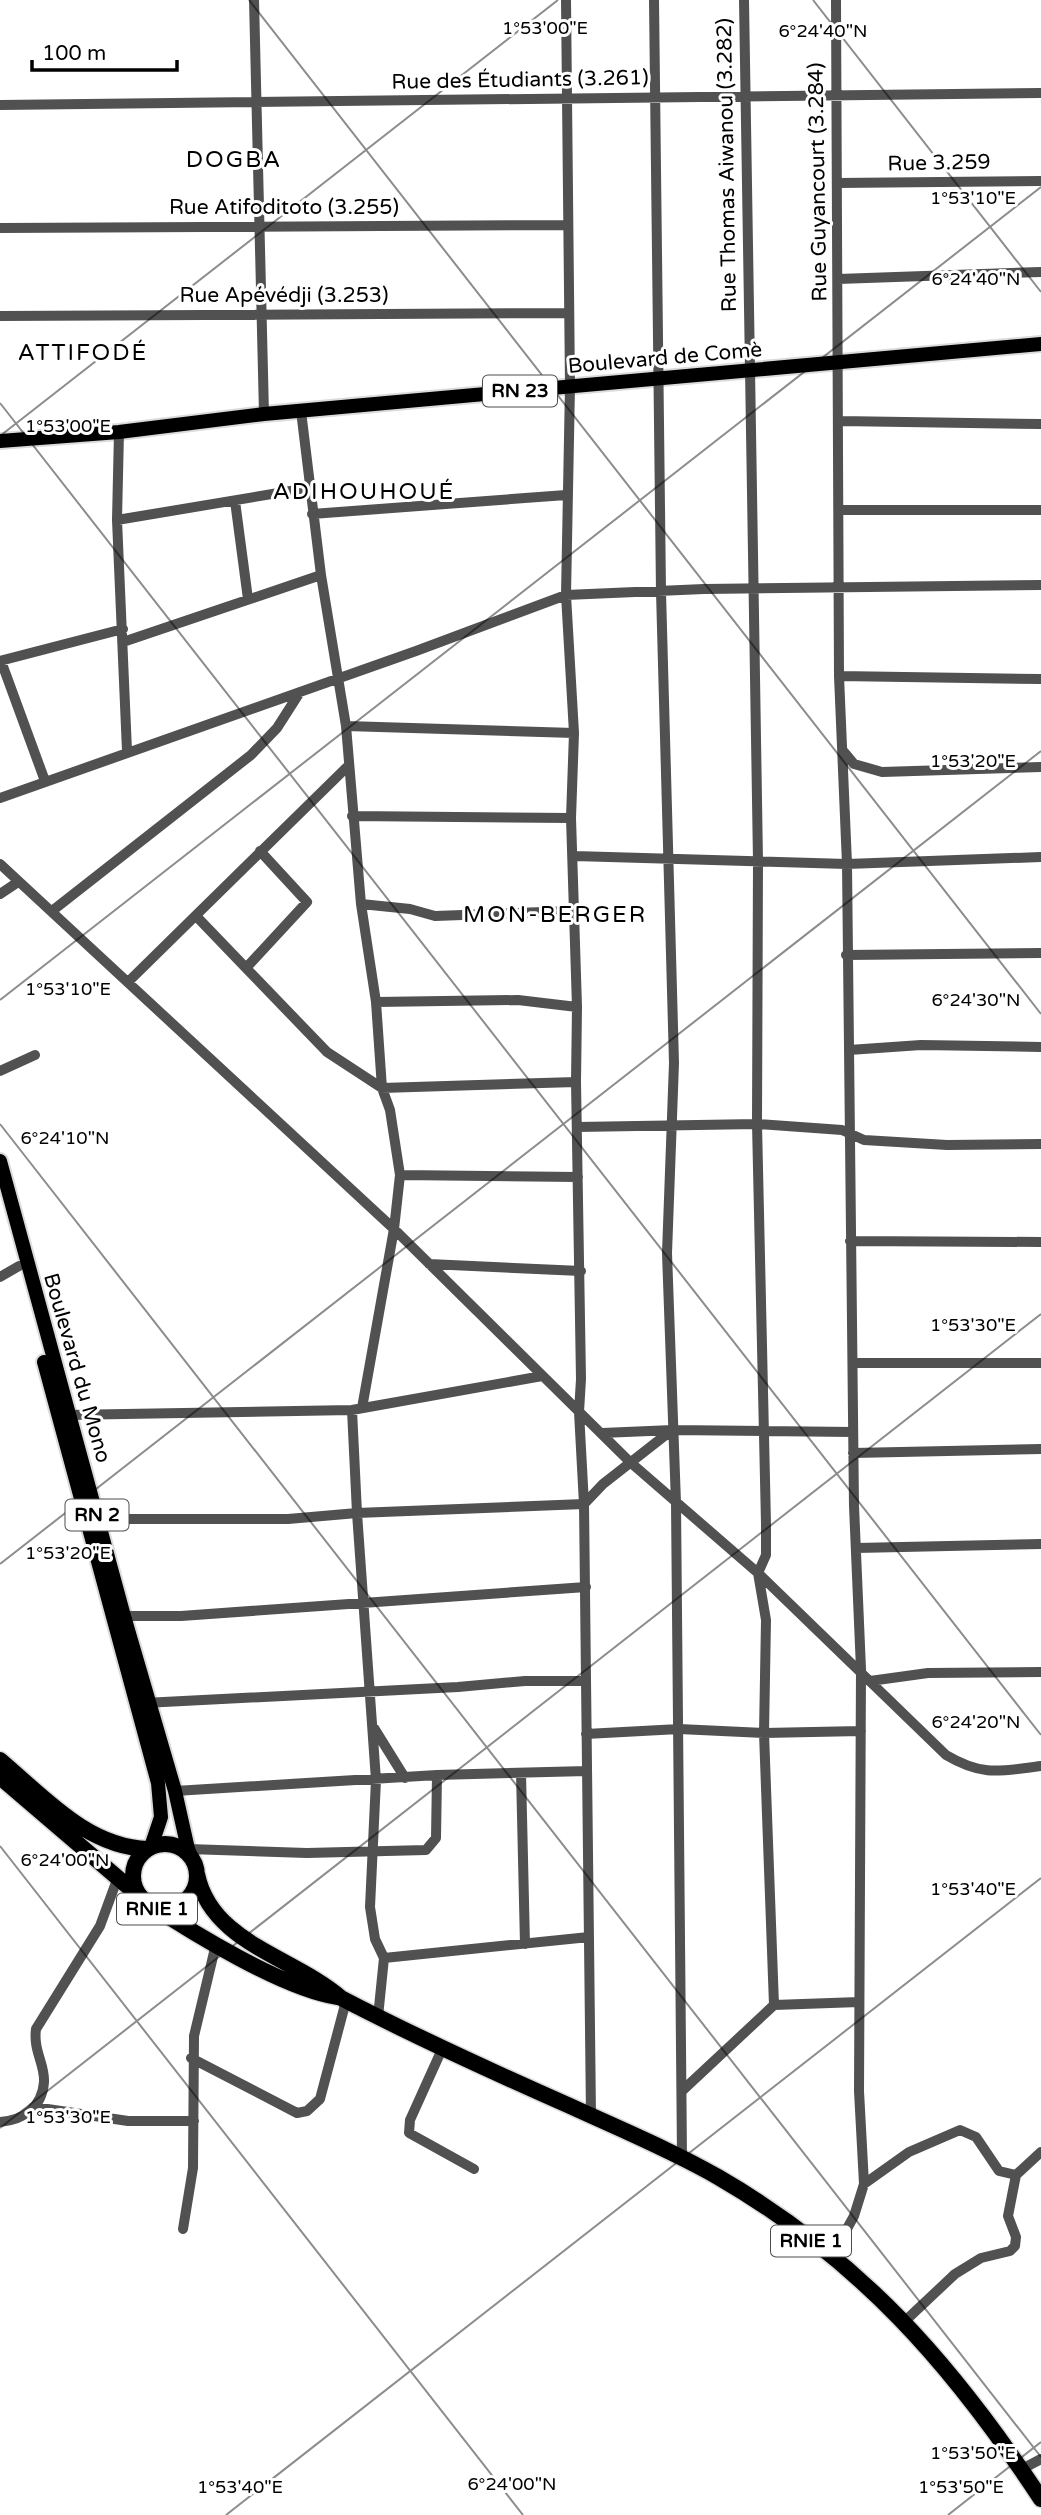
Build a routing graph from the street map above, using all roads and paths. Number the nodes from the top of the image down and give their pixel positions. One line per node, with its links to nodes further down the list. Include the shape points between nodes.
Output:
1 (254, 0): 11 (street)
2 (566, 0): 10 (street)
3 (654, 0): 9 (street)
4 (744, 0): 8 (street, Rue Thomas Aiwanou (3.282))
5 (836, 0): 7 (street, Rue Guyancourt (3.284))
6 (1041, 93): 7 (street, Rue des Étudiants (3.261))
7 (836, 95): 8 (street, Rue des Étudiants (3.261)); 14 (street, Rue Guyancourt (3.284))
8 (745, 96): 9 (street, Rue des Étudiants (3.261)); 25 (street, Rue Thomas Aiwanou (3.282))
9 (656, 97): 10 (street, Rue des Étudiants (3.261)); 26 (street)
10 (567, 98): 11 (street, Rue des Étudiants (3.261)); 15 (street)
11 (257, 102): 12 (street, Rue des Étudiants (3.261)); 16 (street)
12 (0, 105)
13 (1041, 181): 14 (street, Rue 3.259)
14 (838, 183): 19 (street, Rue Guyancourt (3.284))
15 (568, 225): 16 (street, Rue Atifoditoto (3.255)); 20 (street)
16 (260, 227): 17 (street, Rue Atifoditoto (3.255)); 21 (street)
17 (0, 228)
18 (1041, 272): 19 (street)
19 (838, 279): 24 (street, Rue Guyancourt (3.284))
20 (569, 313): 21 (street, Rue Apévédji (3.253)); 27 (street)
21 (259, 315): 22 (street, Rue Apévédji (3.253)); 29 (street)
22 (0, 316)
23 (1041, 344): 24 (main road, Boulevard de Comè / RN 23)
24 (839, 364): 25 (main road, Boulevard de Comè / RN 23); 30 (street, Rue Guyancourt (3.284))
25 (749, 372): 26 (main road, Boulevard de Comè / RN 23); 44 (street, Rue Thomas Aiwanou (3.282))
26 (659, 380): 27 (main road, Boulevard de Comè / RN 23); 45 (street)
27 (570, 386): 28 (main road, Boulevard de Comè / RN 23); 35 (street)
28 (301, 411): 29 (main road, Boulevard de Comè / RN 23); 34 (street)
29 (264, 414): 32 (main road, Boulevard de Comè / RN 23)
30 (840, 421): 31 (street); 37 (street, Rue Guyancourt (3.284))
31 (1041, 424)
32 (119, 432): 33 (main road, Boulevard de Comè / RN 23); 40 (street)
33 (0, 441)
34 (308, 488): 36 (street); 39 (street)
35 (566, 495): 39 (street); 46 (street)
36 (234, 500): 40 (street); 47 (street)
37 (839, 510): 38 (street); 43 (street, Rue Guyancourt (3.284))
38 (1041, 510)
39 (312, 514): 41 (street)
40 (117, 520): 48 (street)
41 (321, 575): 47 (street); 53 (street)
42 (1041, 585): 43 (street)
43 (840, 588): 44 (street); 51 (street, Rue Guyancourt (3.284))
44 (752, 589): 45 (street); 69 (street, Rue Thomas Aiwanou (3.282))
45 (661, 592): 46 (street); 68 (street)
46 (566, 595): 53 (street); 56 (street)
47 (248, 599): 49 (street)
48 (123, 629): 49 (street); 50 (street)
49 (123, 642): 57 (street)
50 (0, 661): 61 (street)
51 (839, 676): 52 (street); 58 (street, Rue Guyancourt (3.284))
52 (1041, 679)
53 (336, 680): 54 (street); 55 (street)
54 (300, 692): 57 (street); 75 (street, via 277,728 251,755)
55 (346, 726): 56 (street); 59 (street)
56 (574, 733): 64 (street)
57 (127, 751): 61 (street)
58 (844, 751): 60 (street, via 854,764 882,772); 71 (street, Rue Guyancourt (3.284))
59 (347, 766): 63 (street); 65 (street)
60 (1041, 767)
61 (45, 781): 62 (street)
62 (0, 798)
63 (352, 816): 64 (street); 74 (street)
64 (571, 818): 66 (street)
65 (260, 851): 77 (street); 80 (street, via 307,902)
66 (575, 856): 68 (street); 76 (street)
67 (1041, 858): 71 (street)
68 (668, 859): 69 (street); 90 (street, via 674,1063)
69 (758, 861): 71 (street); 91 (street, Rue Thomas Aiwanou (3.282))
70 (0, 864): 72 (street)
71 (847, 864): 79 (street, Rue Guyancourt (3.284))
72 (18, 882): 73 (street); 75 (street)
73 (0, 894)
74 (361, 904): 76 (street, via 435,916); 82 (street)
75 (52, 911): 81 (street)
76 (572, 911): 83 (street)
77 (197, 917): 80 (street); 81 (street)
78 (1041, 953): 79 (street)
79 (846, 955): 85 (street, Rue Guyancourt (3.284))
80 (246, 968): 89 (street, via 327,1052)
81 (128, 982): 99 (street)
82 (376, 1002): 83 (street, via 518,1000); 89 (street)
83 (578, 1007): 88 (street)
84 (1041, 1048): 85 (street, via 921,1045)
85 (849, 1050): 93 (street, Rue Guyancourt (3.284))
86 (34, 1055): 87 (street)
87 (0, 1071)
88 (576, 1082): 89 (street); 92 (street)
89 (382, 1088): 96 (street)
90 (670, 1124): 91 (street); 92 (street); 112 (street, via 667,1254)
91 (757, 1124): 93 (street); 113 (street, Rue Thomas Aiwanou (3.282))
92 (576, 1127): 97 (street)
93 (850, 1133): 94 (street, via 864,1140 947,1145); 100 (street, Rue Guyancourt (3.284))
94 (1041, 1144)
95 (0, 1161): 111 (main road, Boulevard du Mono / RN 2)
96 (400, 1175): 97 (street); 99 (street)
97 (578, 1177): 104 (street)
98 (0, 1194): 103 (main road, Boulevard du Mono / RN 2)
99 (394, 1229): 102 (street); 109 (street)
100 (850, 1241): 101 (street); 106 (street, Rue Guyancourt (3.284))
101 (1041, 1242)
102 (429, 1264): 104 (street); 108 (street)
103 (19, 1266): 105 (street); 111 (main road, Boulevard du Mono / RN 2)
104 (581, 1271): 110 (street)
105 (0, 1277)
106 (854, 1363): 107 (street); 114 (street, Rue Guyancourt (3.284))
107 (1041, 1363)
108 (542, 1376): 109 (street); 110 (street)
109 (357, 1409): 111 (street); 121 (street)
110 (579, 1412): 115 (street); 120 (street)
111 (63, 1415): 122 (main road, Boulevard du Mono / RN 2)
112 (673, 1430): 113 (street); 115 (street); 118 (street); 119 (street)
113 (762, 1431): 114 (street); 125 (street, Rue Thomas Aiwanou (3.282), via 766,1555)
114 (853, 1432): 117 (street, Rue Guyancourt (3.284))
115 (602, 1433): 118 (street)
116 (1041, 1449): 117 (street)
117 (853, 1453): 124 (street, Rue Guyancourt (3.284))
118 (630, 1462): 119 (street); 120 (street)
119 (677, 1503): 125 (street); 136 (street)
120 (584, 1504): 121 (street); 126 (street)
121 (357, 1513): 122 (street, via 288,1519); 127 (street)
122 (92, 1519): 128 (main road, Boulevard du Mono / RN 2)
123 (1041, 1544): 124 (street)
124 (856, 1548): 129 (street, Rue Guyancourt (3.284))
125 (758, 1573): 129 (street); 138 (street, via 766,1620)
126 (586, 1587): 127 (street); 131 (street)
127 (362, 1602): 128 (street, via 181,1616); 133 (street)
128 (118, 1616): 134 (main road, Boulevard du Mono / RN 2)
129 (861, 1669): 132 (street); 137 (street, Rue Guyancourt (3.284))
130 (1041, 1672): 132 (street, via 928,1674)
131 (585, 1681): 133 (street); 139 (street)
132 (870, 1681): 141 (street, via 946,1755 967,1767 987,1773)
133 (369, 1690): 134 (street); 135 (street)
134 (142, 1702): 148 (main road, Boulevard du Mono / RN 2); 149 (main road, Boulevard du Mono / RN 2, via 162,1808)
135 (373, 1726): 146 (street); 147 (street)
136 (679, 1729): 138 (street); 139 (street); 165 (street)
137 (861, 1731): 138 (street); 160 (street, Rue Guyancourt (3.284))
138 (764, 1733): 161 (street)
139 (586, 1734): 142 (street)
140 (0, 1760): 149 (highway, via 97,1839 118,1847)
141 (1041, 1766)
142 (587, 1771): 143 (street); 155 (street)
143 (521, 1773): 144 (street); 157 (street)
144 (437, 1775): 146 (street); 151 (street, via 432,1846)
145 (0, 1777): 153 (highway, RNIE 1)
146 (405, 1778): 147 (street)
147 (376, 1780): 148 (street); 151 (street)
148 (175, 1791): 150 (main road, Boulevard du Mono / RN 2)
149 (149, 1848): 152 (highway, via 178,1847); 154 (highway, via 136,1862 133,1879)
150 (188, 1849): 151 (street); 152 (main road, Boulevard du Mono / RN 2)
151 (373, 1853): 158 (street, via 372,1924)
152 (197, 1871): 154 (highway, via 193,1892 181,1904 164,1908); 159 (highway, RNIE 1, via 201,1892 235,1932)
153 (118, 1878): 154 (highway, RNIE 1); 166 (street, via 100,1926 36,2029 34,2042 44,2083)
154 (146, 1902): 156 (highway, RNIE 1)
155 (589, 1937): 157 (street); 167 (street)
156 (216, 1944): 159 (highway, RNIE 1, via 316,1993); 164 (street)
157 (525, 1944): 158 (street)
158 (384, 1958): 162 (street)
159 (343, 1999): 162 (highway, RNIE 1); 164 (street, via 320,2099 307,2111 297,2113)
160 (859, 2002): 161 (street); 174 (street, Rue Guyancourt (3.284))
161 (774, 2005): 165 (street)
162 (378, 2017): 163 (highway, RNIE 1)
163 (443, 2047): 167 (highway, RNIE 1); 172 (street, via 410,2120 409,2133)
164 (191, 2058): 168 (street)
165 (682, 2090): 171 (street)
166 (34, 2107): 168 (street, via 128,2121); 169 (street, via 20,2119)
167 (591, 2116): 171 (highway, RNIE 1)
168 (194, 2121): 175 (street, via 193,2168)
169 (0, 2122)
170 (1041, 2152): 173 (street)
171 (682, 2157): 176 (highway, RNIE 1, via 762,2205)
172 (474, 2169)
173 (1016, 2175): 174 (street, via 999,2171 976,2137 960,2130 909,2152); 177 (street, via 1008,2217 1015,2246 981,2258 955,2274)
174 (864, 2184): 176 (street, via 854,2216)
175 (183, 2229)
176 (832, 2256): 177 (highway, RNIE 1)
177 (905, 2321): 179 (highway, RNIE 1, via 948,2369)
178 (1041, 2459): 179 (street)
179 (1022, 2469): 180 (highway, RNIE 1)
180 (1041, 2499)

